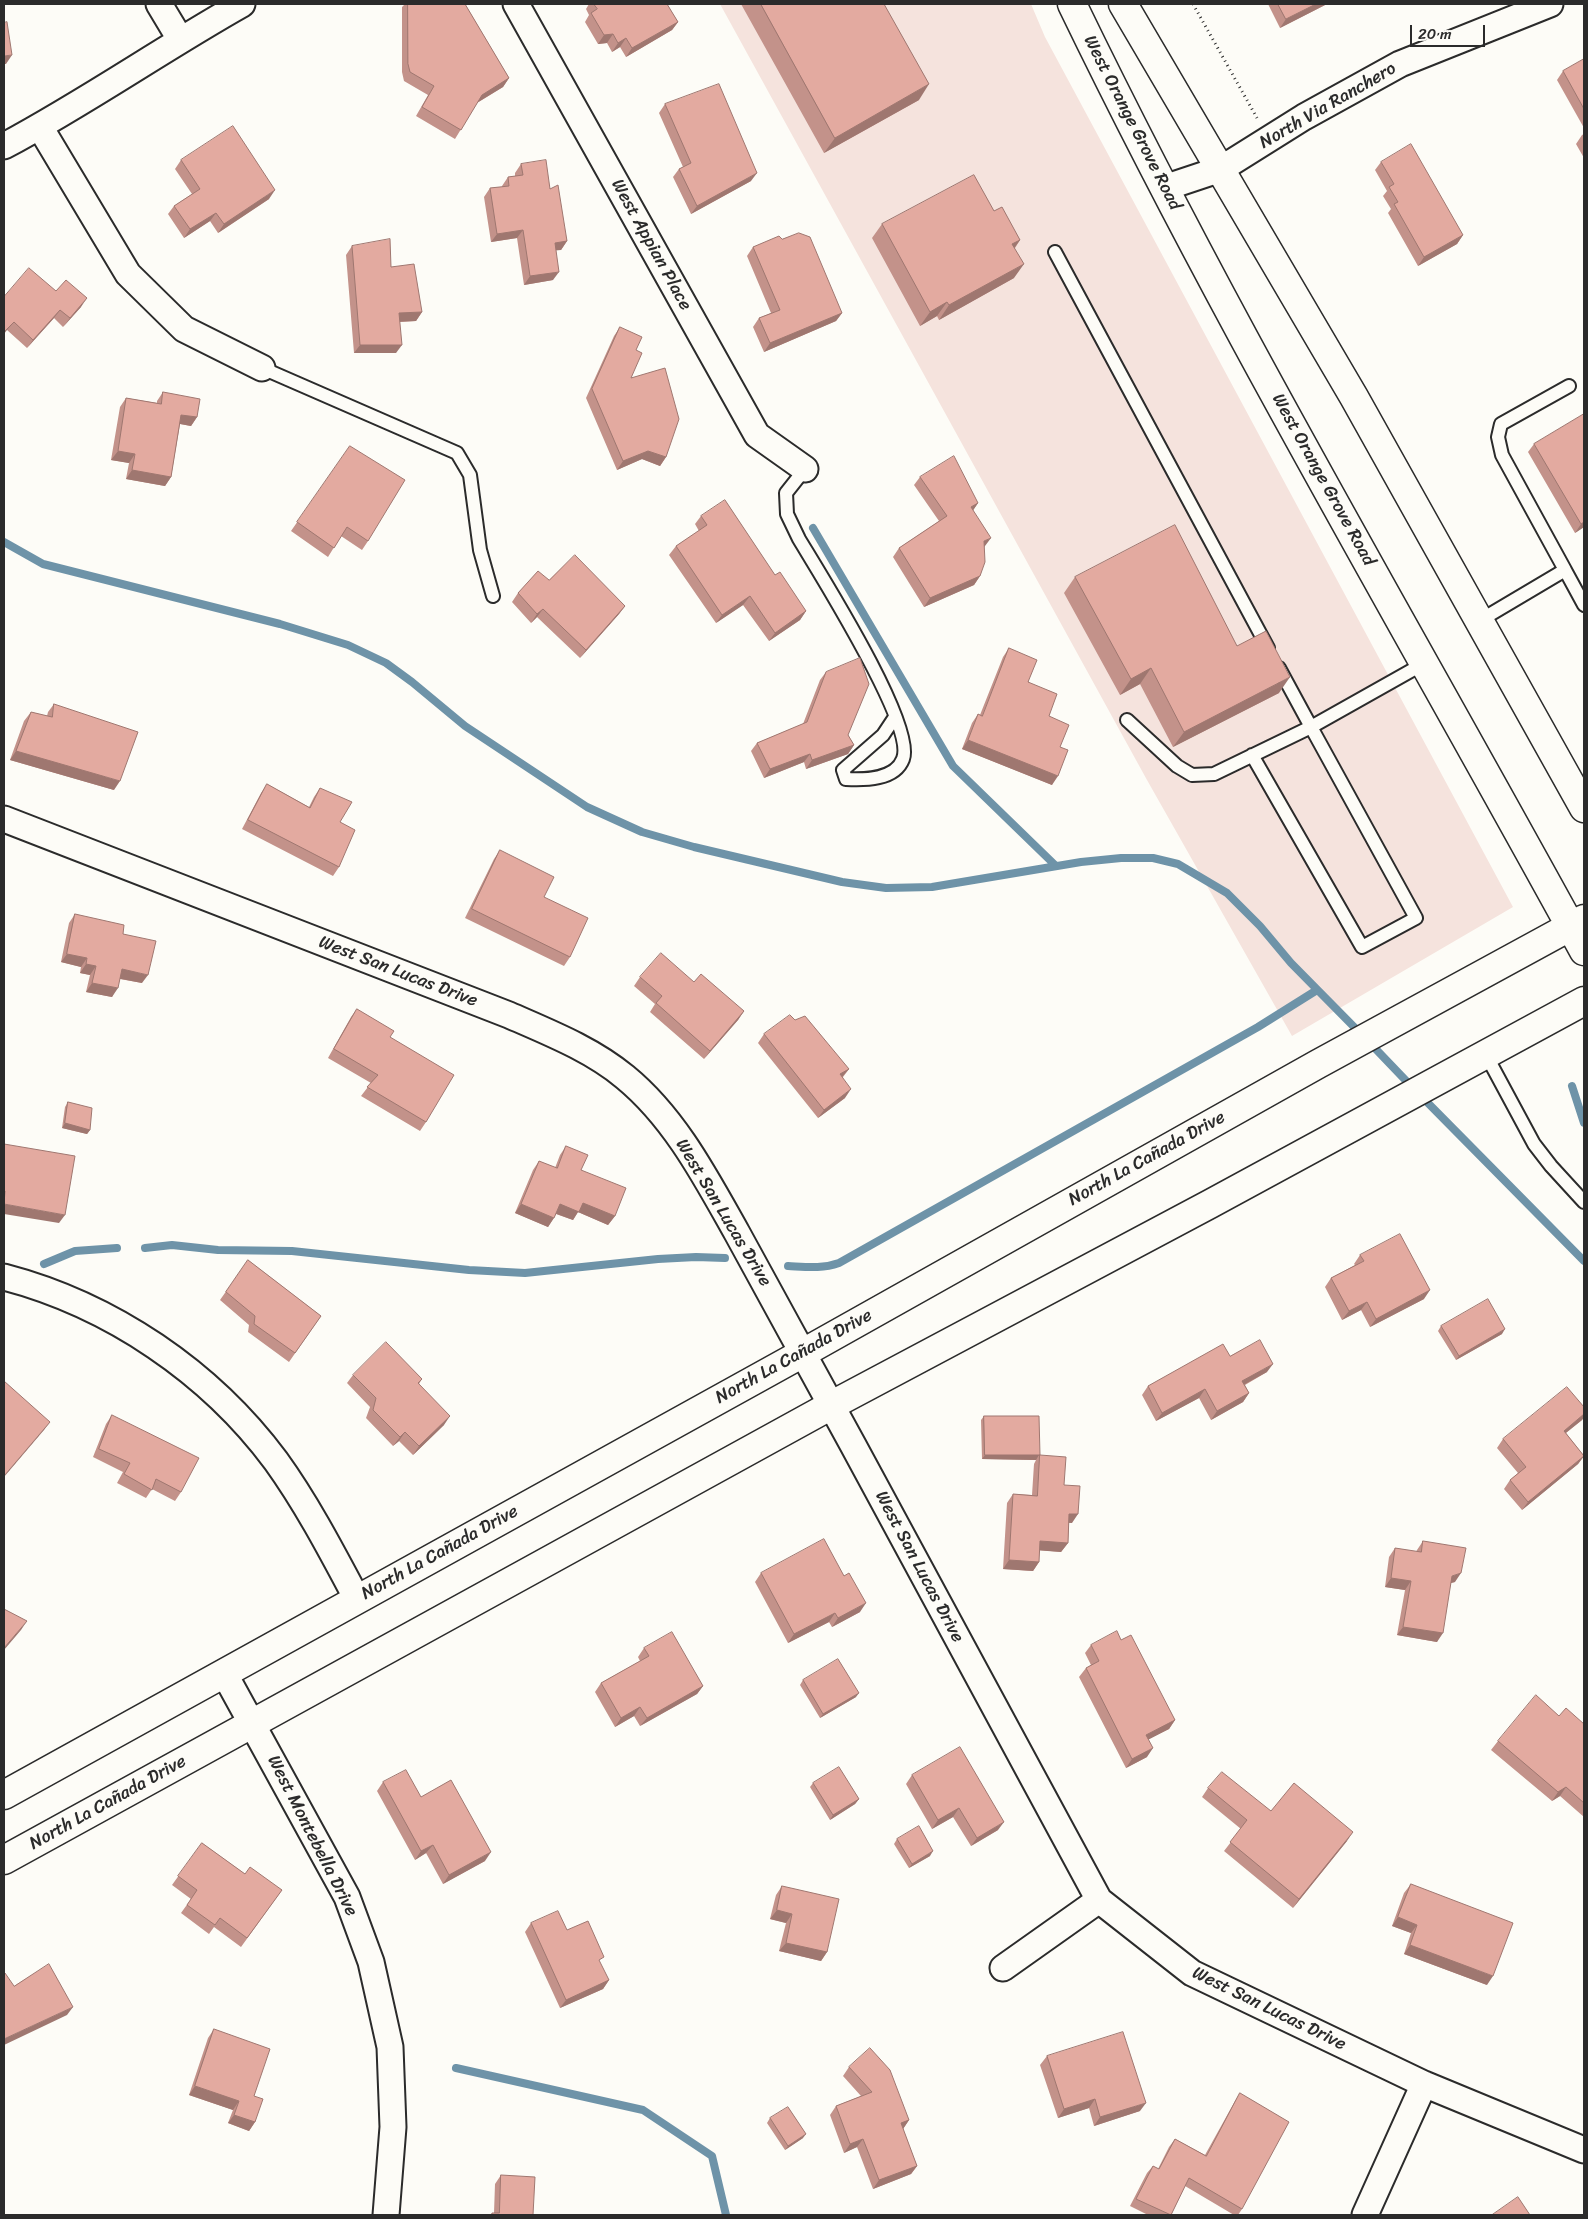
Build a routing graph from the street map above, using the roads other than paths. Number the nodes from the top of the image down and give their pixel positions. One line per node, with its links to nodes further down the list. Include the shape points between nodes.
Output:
1 (159, 4): 7 (street)
2 (242, 4): 7 (street)
3 (516, 4): 15 (street, West Appian Place, via 757,435)
4 (1072, 4): 11 (main road, West Orange Grove Road)
5 (1123, 4): 10 (main road)
6 (1550, 4): 10 (street, North Via Ranchero, via 1400,64 1304,117)
7 (180, 39): 8 (street)
8 (40, 127): 9 (street); 13 (street, via 128,274 184,329)
9 (4, 146)
10 (1221, 169): 11 (street, North Via Ranchero); 19 (main road)
11 (1164, 188): 20 (main road, West Orange Grove Road)
12 (1055, 252): 23 (lane)
13 (262, 368): 17 (lane, via 457,453 470,475 480,550)
14 (1569, 386): 16 (lane, via 1501,424 1498,437 1502,455)
15 (805, 469): 21 (lane, via 786,493 787,514 885,688)
16 (1565, 570): 18 (lane); 19 (lane)
17 (493, 596)
18 (1584, 605)
19 (1479, 621): 25 (main road)
20 (1423, 664): 23 (lane); 27 (main road, West Orange Grove Road)
21 (895, 717): 21 (lane, via 904,757 898,767 882,777 846,779 843,770 883,736)
22 (1127, 720): 24 (lane, via 1177,766 1192,775 1214,774)
23 (1311, 727): 24 (lane); 24 (lane, via 1416,918 1362,947)
24 (1252, 755)
25 (1584, 808)
26 (4, 819): 33 (street, West San Lucas Drive, via 509,1015 578,1045 626,1077 661,1113 695,1160)
27 (1578, 923): 28 (main road, West Orange Grove Road); 33 (main road, North La Cañada Drive, via 1318,1064)
28 (1584, 951)
29 (1584, 1001): 30 (main road, North La Cañada Drive)
30 (1485, 1054): 31 (lane, via 1534,1144); 34 (main road, North La Cañada Drive)
31 (1584, 1202)
32 (4, 1277): 35 (street, via 34,1285 87,1307 137,1333 232,1409 275,1461 305,1506)
33 (804, 1352): 34 (street, West San Lucas Drive); 35 (main road, North La Cañada Drive)
34 (830, 1406): 37 (main road, North La Cañada Drive); 40 (street, West San Lucas Drive)
35 (357, 1599): 36 (main road, North La Cañada Drive)
36 (224, 1673): 37 (street, West Montebella Drive); 38 (main road, North La Cañada Drive)
37 (252, 1722): 39 (main road, North La Cañada Drive); 44 (street, West Montebella Drive, via 347,1897 371,1962 390,2047 393,2127)
38 (4, 1795)
39 (4, 1860)
40 (1099, 1900): 41 (street); 42 (street, West San Lucas Drive, via 1192,1973)
41 (1003, 1968)
42 (1424, 2084): 43 (street, West San Lucas Drive); 45 (street)
43 (1584, 2150)
44 (386, 2215)
45 (1365, 2215)

